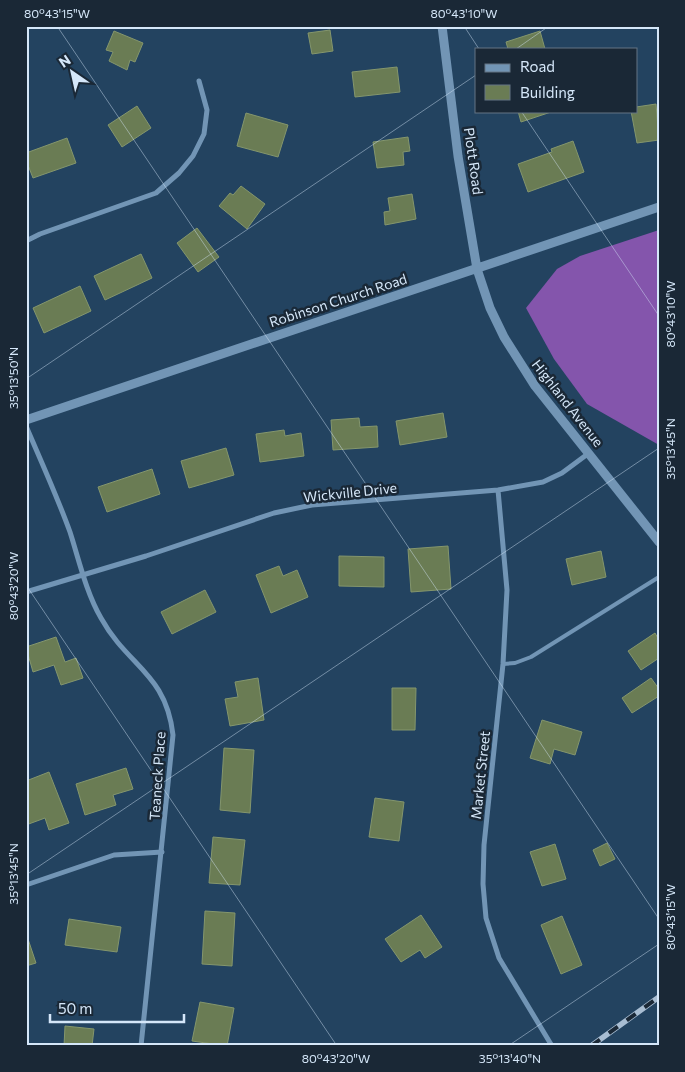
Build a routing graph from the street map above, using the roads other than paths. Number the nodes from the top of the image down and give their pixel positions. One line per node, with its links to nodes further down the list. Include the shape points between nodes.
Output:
1 (442, 26): 5 (street, Plott Road, via 458,156)
2 (200, 81): 4 (street, via 207,110 204,134 179,174 156,193)
3 (659, 207): 5 (street, Robinson Church Road)
4 (26, 241)
5 (477, 269): 6 (street, Robinson Church Road); 8 (street, Highland Avenue, via 490,308 518,361)
6 (26, 420)
7 (26, 426): 11 (street, Teaneck Place)
8 (589, 453): 9 (street, Wickville Drive, via 562,473 543,482); 10 (street, Highland Avenue)
9 (498, 490): 11 (street, Wickville Drive, via 312,504 274,513); 14 (street, Market Street, via 507,590)
10 (659, 542)
11 (84, 574): 13 (street, Wickville Drive); 15 (street, Teaneck Place, via 100,617 114,640 152,678 164,696 171,716 173,735)
12 (659, 577): 14 (lane, via 532,657)
13 (26, 592)
14 (503, 664): 18 (street, Market Street, via 484,845 486,918 499,958)
15 (162, 852): 16 (street, via 114,856); 17 (street, Teaneck Place)
16 (26, 885)
17 (141, 1046)
18 (552, 1046)

